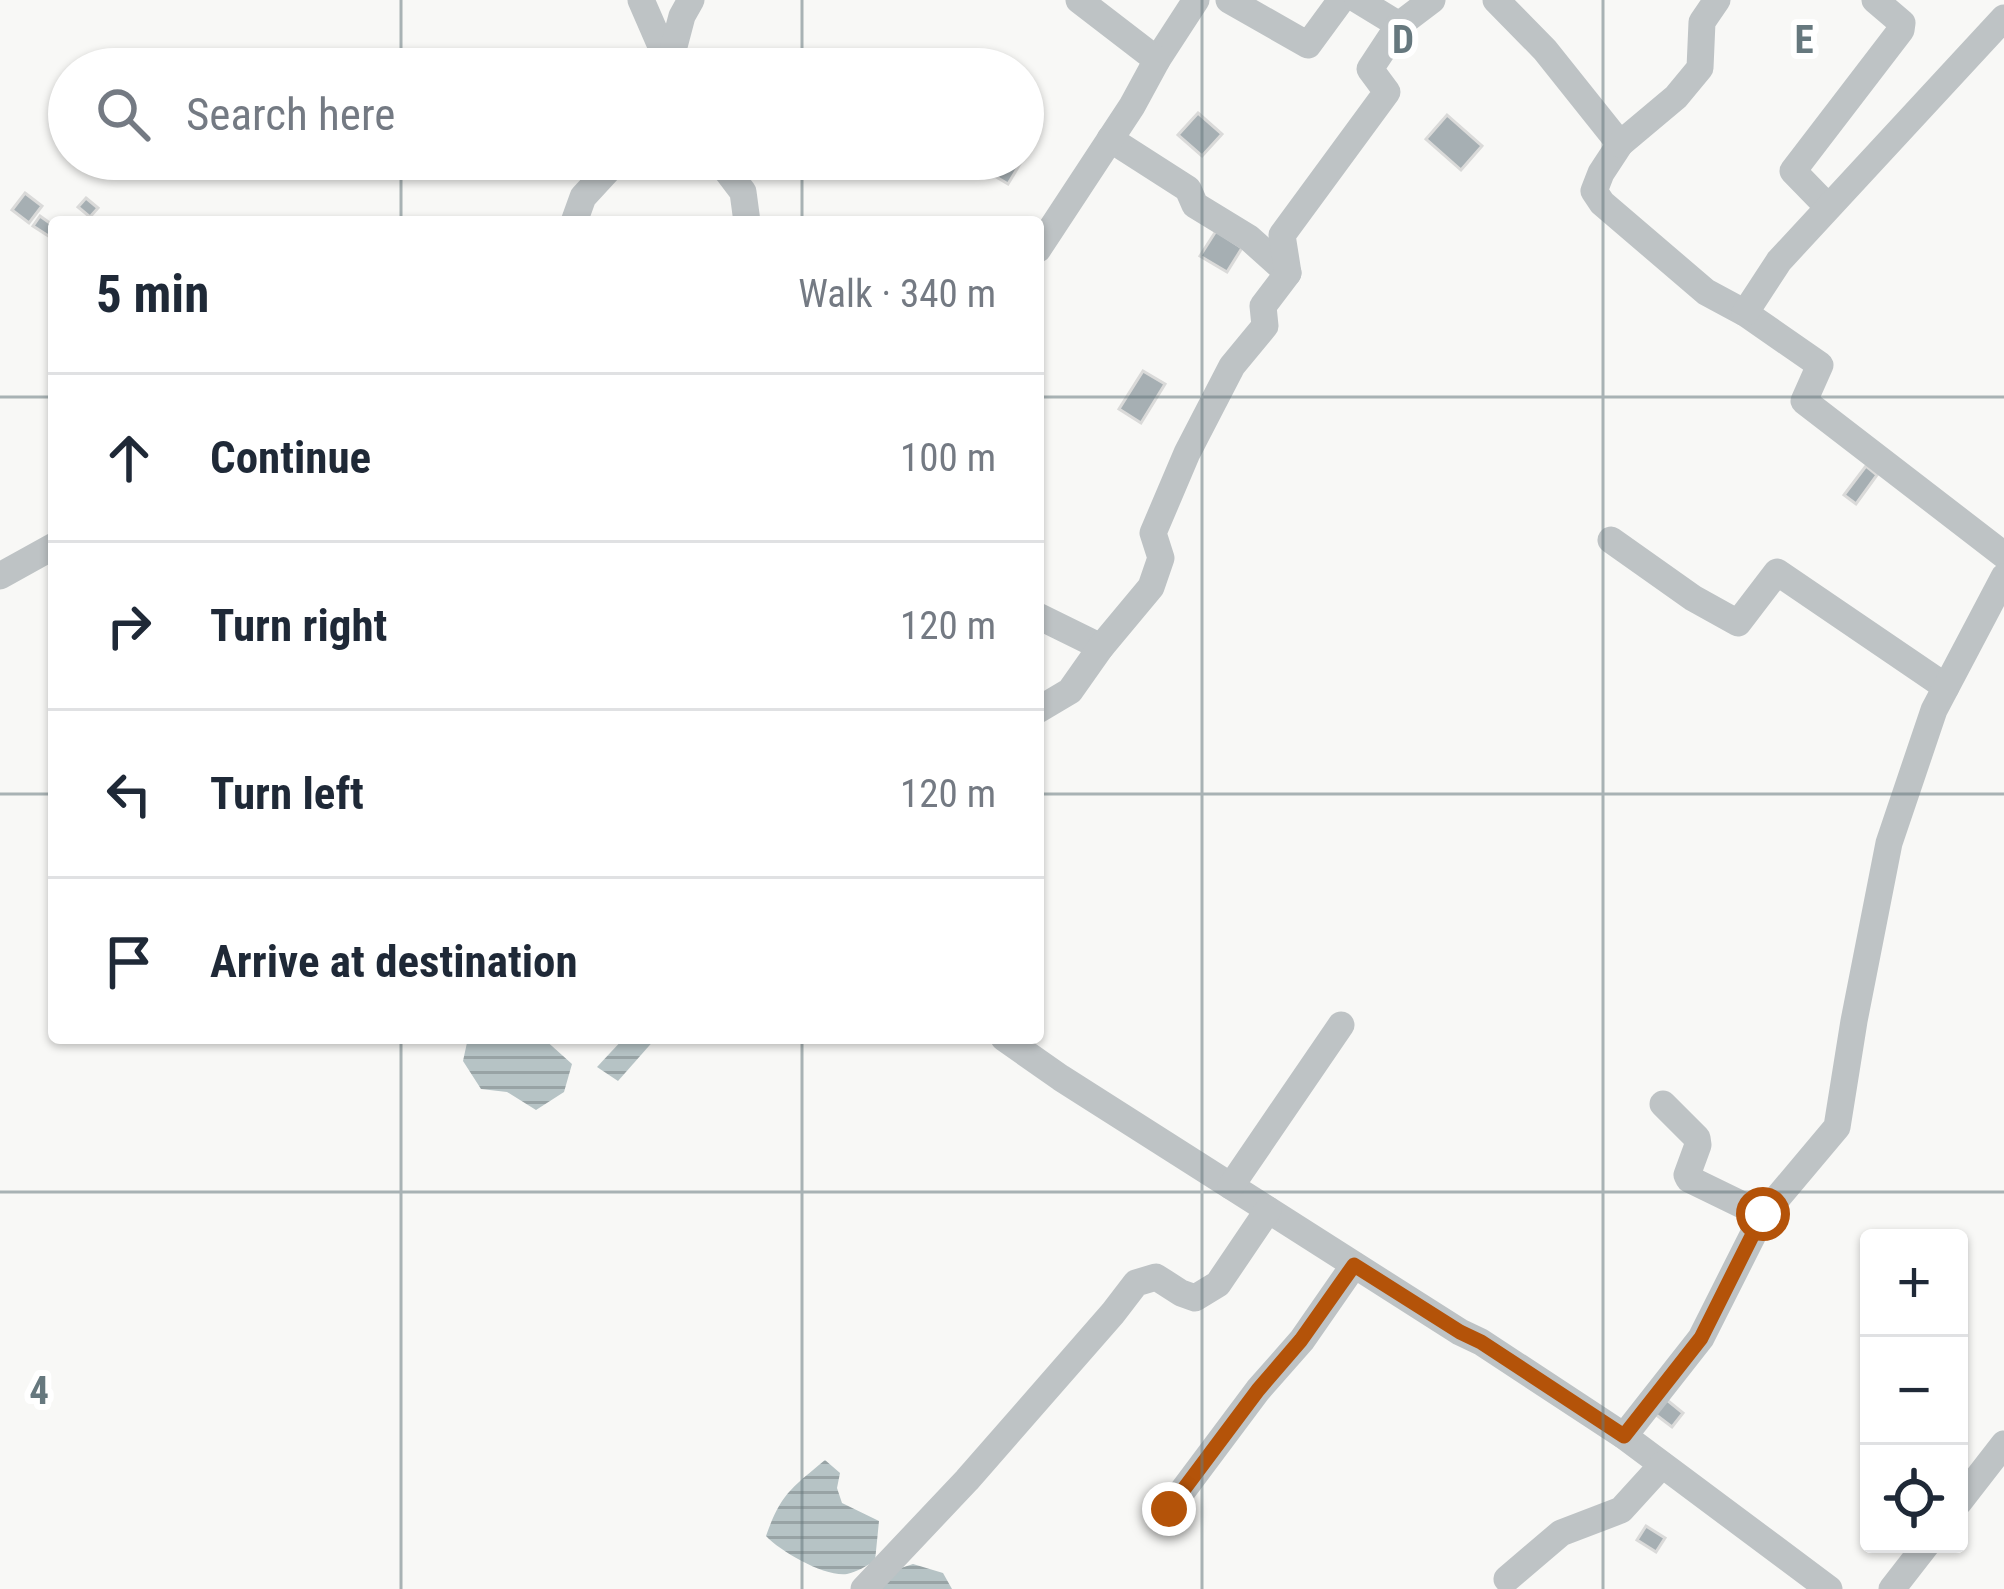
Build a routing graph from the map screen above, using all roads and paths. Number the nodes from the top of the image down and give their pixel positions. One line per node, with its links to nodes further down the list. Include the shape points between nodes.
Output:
1 (640, 0): 14 (street)
2 (691, 0): 15 (street)
3 (1079, 0): 16 (street)
4 (1196, 0): 16 (street)
5 (1228, 0): 6 (street, via 1308,45)
6 (1341, 0)
7 (1358, 0): 13 (street)
8 (1432, 0): 13 (street)
9 (1496, 0): 18 (street)
10 (1717, 0): 18 (street, via 1702,22 1700,68)
11 (1875, 0): 21 (street, via 1901,30 1793,171)
12 (2004, 18): 21 (street)
13 (1399, 26): 25 (street, via 1370,69 1387,92 1282,235)
14 (660, 48)
15 (674, 48)
16 (1157, 60): 17 (street)
17 (1110, 139): 24 (street); 25 (street, via 1188,189 1195,205)
18 (1620, 144): 26 (street, via 1594,191 1602,203 1706,292)
19 (599, 180): 22 (street)
20 (734, 180): 23 (street)
21 (1828, 207): 26 (street, via 1778,261)
22 (576, 216)
23 (746, 216)
24 (1044, 240)
25 (1288, 273): 32 (street, via 1263,306 1265,326 1232,366 1179,473 1153,533 1161,558 1150,587)
26 (1745, 314): 29 (street, via 1820,364 1804,401)
27 (1611, 540): 33 (street, via 1738,623 1777,572)
28 (48, 549): 30 (street)
29 (2003, 574): 33 (street)
30 (0, 575)
31 (1044, 619): 32 (street)
32 (1101, 647): 34 (street, via 1070,691)
33 (1946, 687): 40 (street, via 1889,843 1837,1126)
34 (1044, 706)
35 (1341, 1025): 38 (street)
36 (1013, 1044): 38 (street)
37 (1664, 1105): 40 (street, via 1697,1138 1689,1179)
38 (1231, 1186): 39 (street)
39 (1268, 1210): 41 (street); 50 (street, via 1218,1284 1195,1298 1156,1277 1136,1282)
40 (1763, 1214): 42 (street, via 1701,1338)
41 (1354, 1265): 42 (street); 46 (street)
42 (1624, 1436): 44 (street)
43 (2004, 1444): 45 (street)
44 (1662, 1465): 48 (street, via 1621,1510 1562,1533); 49 (street)
45 (1968, 1490)
46 (1169, 1509)
47 (1920, 1553): 52 (street)
48 (1507, 1579)
49 (1794, 1579): 51 (street)
50 (865, 1589)
51 (1829, 1589)
52 (1892, 1589)

